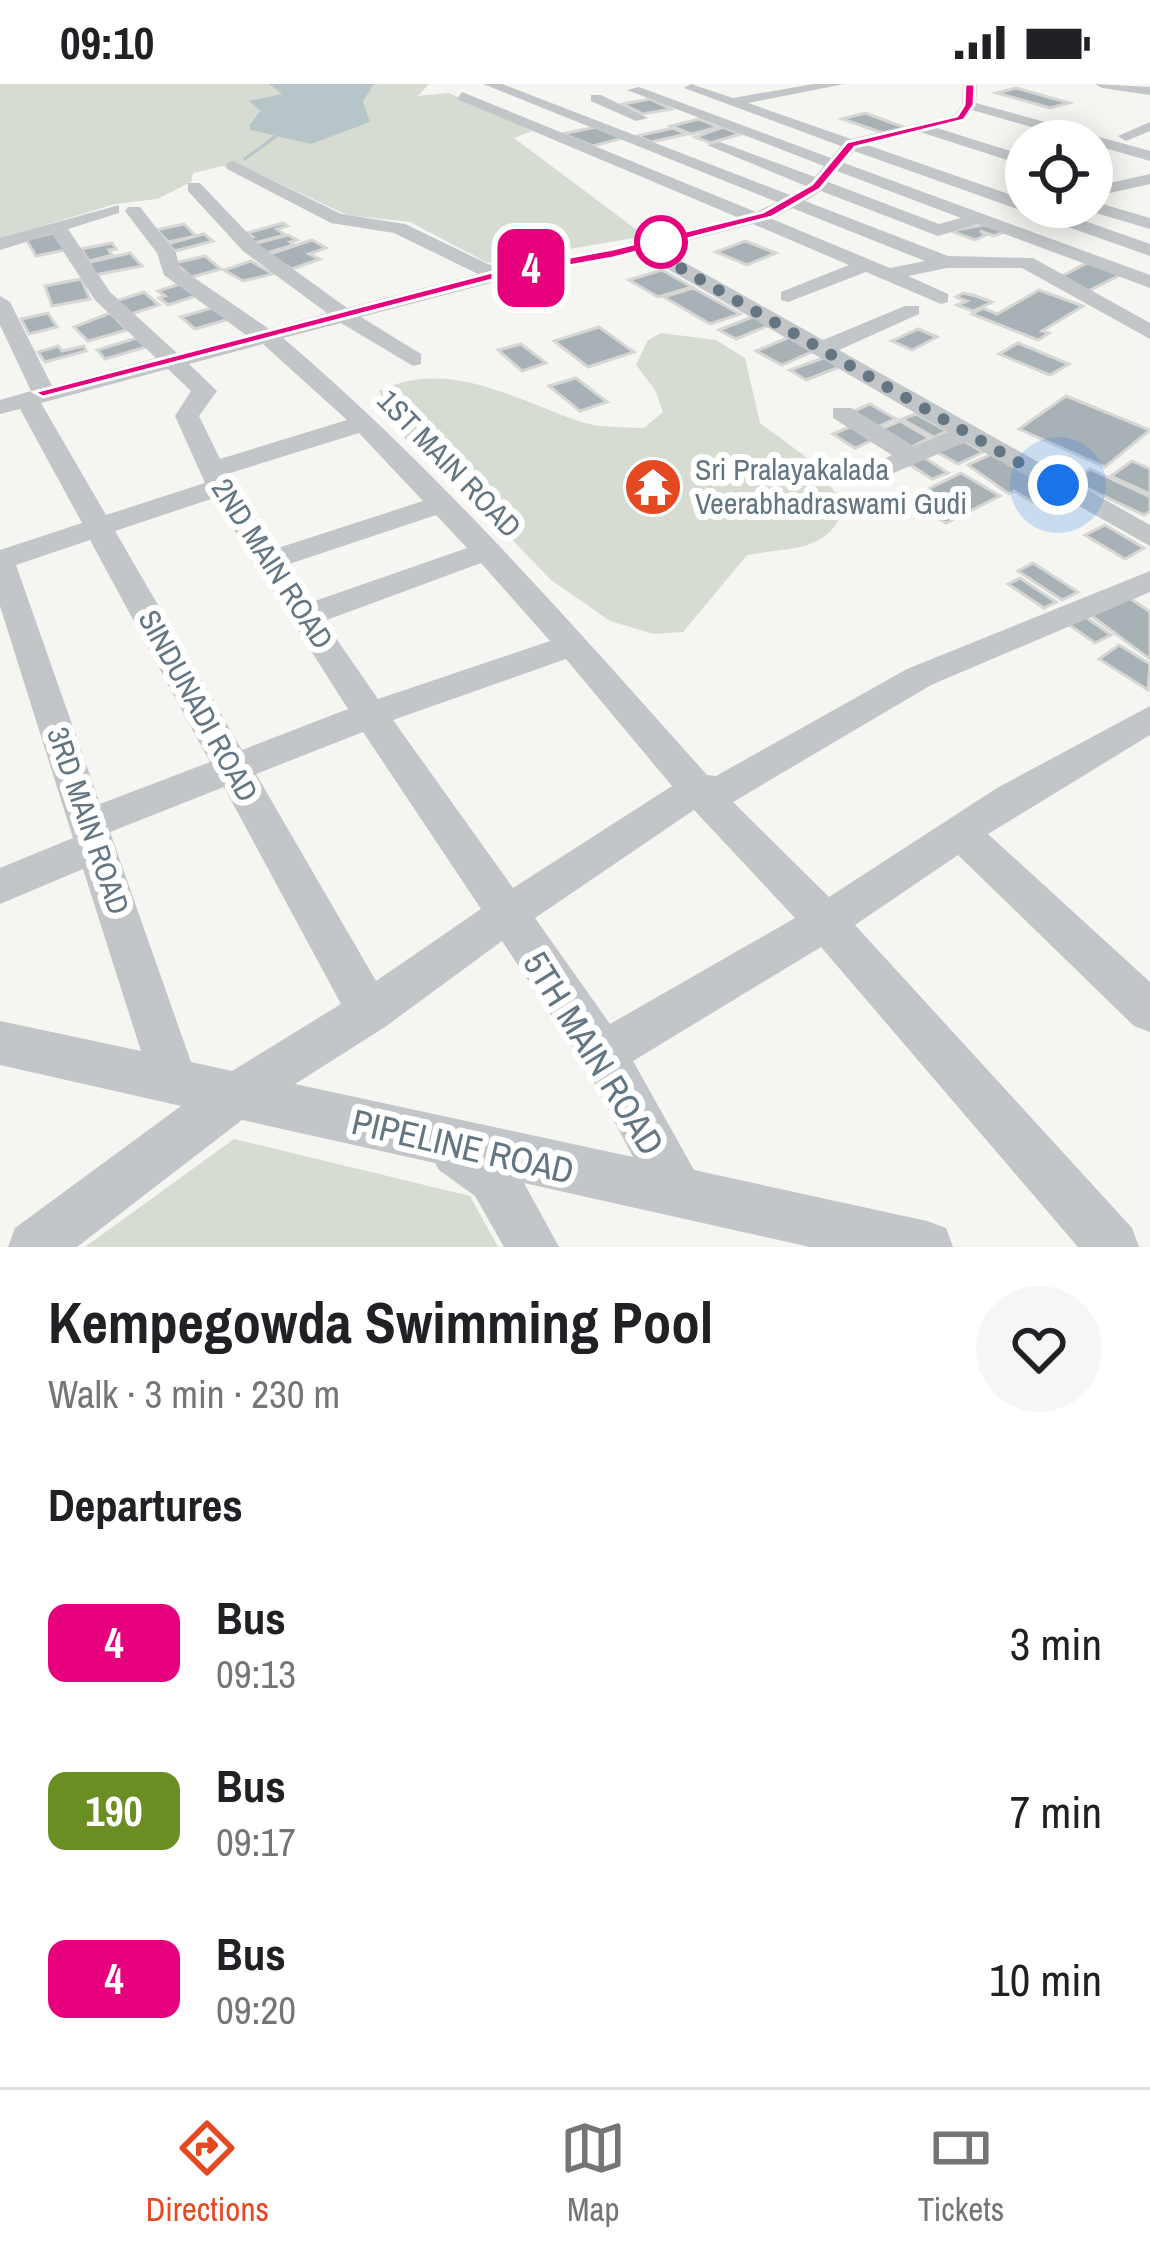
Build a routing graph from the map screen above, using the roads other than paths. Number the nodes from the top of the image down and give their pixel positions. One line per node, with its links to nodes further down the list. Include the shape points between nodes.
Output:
1 (678, 84): 7 (street)
2 (837, 84): 8 (street)
3 (1102, 84): 6 (street)
4 (492, 85): 15 (street); 18 (street, via 462,95)
5 (634, 91): 11 (street)
6 (1150, 92)
7 (732, 93): 8 (street); 11 (street); 19 (street)
8 (772, 97): 12 (street)
9 (596, 98): 13 (street)
10 (967, 102): 14 (street); 17 (street); 21 (street); 28 (street)
11 (691, 110): 13 (street); 20 (street)
12 (811, 110)
13 (641, 118): 15 (street)
14 (1005, 124)
15 (598, 125): 18 (street); 27 (street)
16 (1150, 126): 21 (street)
17 (921, 128): 22 (street); 26 (street)
18 (550, 134): 42 (street)
19 (850, 134): 22 (street); 29 (street); 37 (street)
20 (752, 135): 24 (street); 29 (street)
21 (1126, 136): 23 (street)
22 (887, 137): 25 (street)
23 (1150, 142)
24 (716, 145): 27 (street); 35 (street)
25 (926, 151)
26 (1005, 154)
27 (678, 155): 39 (street)
28 (1150, 156)
29 (834, 164): 35 (street); 43 (street)
30 (232, 166): 57 (street, via 337,219 399,228)
31 (1113, 167): 32 (street)
32 (1150, 178): 33 (street)
33 (1113, 185)
34 (194, 187): 65 (street, via 250,247)
35 (816, 187): 39 (street); 46 (street)
36 (1113, 191): 38 (street)
37 (1005, 198)
38 (1150, 200)
39 (790, 203): 42 (street); 50 (street)
40 (1005, 211): 43 (street)
41 (1113, 213): 44 (street)
42 (749, 218): 51 (street); 56 (street)
43 (981, 218): 46 (street); 59 (street)
44 (1150, 224)
45 (1088, 228): 52 (street)
46 (938, 230): 50 (street); 53 (street)
47 (60, 231): 70 (street, 2ND MAIN ROAD, via 102,296)
48 (509, 234): 57 (street, via 530,254)
49 (0, 244): 67 (street, 1ST MAIN ROAD, via 124,210 166,253 171,271)
50 (898, 244): 54 (street)
51 (642, 246): 57 (street); 68 (street)
52 (1150, 250)
53 (1011, 260): 54 (street); 66 (street, via 1042,269)
54 (947, 262): 58 (street)
55 (1150, 265): 59 (street)
56 (866, 266): 58 (street); 61 (street)
57 (491, 272): 65 (street)
58 (888, 274): 62 (street)
59 (1129, 274): 60 (street)
60 (1150, 282)
61 (788, 296)
62 (940, 298)
63 (0, 302): 72 (street)
64 (912, 310): 68 (street)
65 (343, 315): 67 (street); 69 (street)
66 (1150, 332)
67 (268, 337): 70 (street); 73 (street, 1ST MAIN ROAD)
68 (822, 349): 71 (street)
69 (413, 359)
70 (174, 360): 72 (street); 77 (street, 2ND MAIN ROAD, via 205,391 187,416)
71 (873, 378): 74 (street); 75 (street, via 834,406)
72 (23, 400): 79 (street, SINDUNADI ROAD)
73 (364, 423): 77 (street); 78 (street, 1ST MAIN ROAD)
74 (968, 433): 75 (street); 80 (street)
75 (912, 456): 76 (street)
76 (875, 472)
77 (216, 478): 79 (street); 83 (street, 2ND MAIN ROAD)
78 (441, 504): 81 (street, 1ST MAIN ROAD); 83 (street)
79 (99, 530): 82 (street); 89 (street, SINDUNADI ROAD)
80 (1147, 532)
81 (487, 551): 85 (street); 86 (street, 1ST MAIN ROAD)
82 (0, 560): 92 (street, 3RD MAIN ROAD)
83 (269, 561): 85 (street, 2ND MAIN ROAD)
84 (1150, 580): 90 (street, via 920,677 721,791)
85 (305, 616): 87 (street, 2ND MAIN ROAD)
86 (572, 645): 87 (street); 90 (street, 1ST MAIN ROAD)
87 (370, 715): 89 (street); 94 (street, 2ND MAIN ROAD)
88 (1150, 719): 91 (street)
89 (233, 769): 92 (street); 97 (street, SINDUNADI ROAD)
90 (697, 789): 94 (street); 95 (street)
91 (961, 833): 95 (street); 96 (street)
92 (93, 835): 93 (street); 100 (street, 3RD MAIN ROAD)
93 (0, 886)
94 (506, 915): 97 (street); 99 (street, 5TH MAIN ROAD)
95 (826, 922): 99 (street); 109 (street)
96 (1144, 994)
97 (369, 1012): 101 (street)
98 (0, 1043): 100 (street, PIPELINE ROAD)
99 (603, 1053): 103 (street, 5TH MAIN ROAD)
100 (175, 1082): 101 (street, PIPELINE ROAD)
101 (236, 1095): 102 (street, PIPELINE ROAD); 105 (street)
102 (442, 1143): 103 (street, PIPELINE ROAD); 106 (street, via 493,1178)
103 (679, 1194): 104 (street, PIPELINE ROAD)
104 (755, 1210): 107 (street); 108 (street, PIPELINE ROAD)
105 (34, 1247)
106 (533, 1247)
107 (800, 1247)
108 (927, 1247)
109 (1113, 1247)

